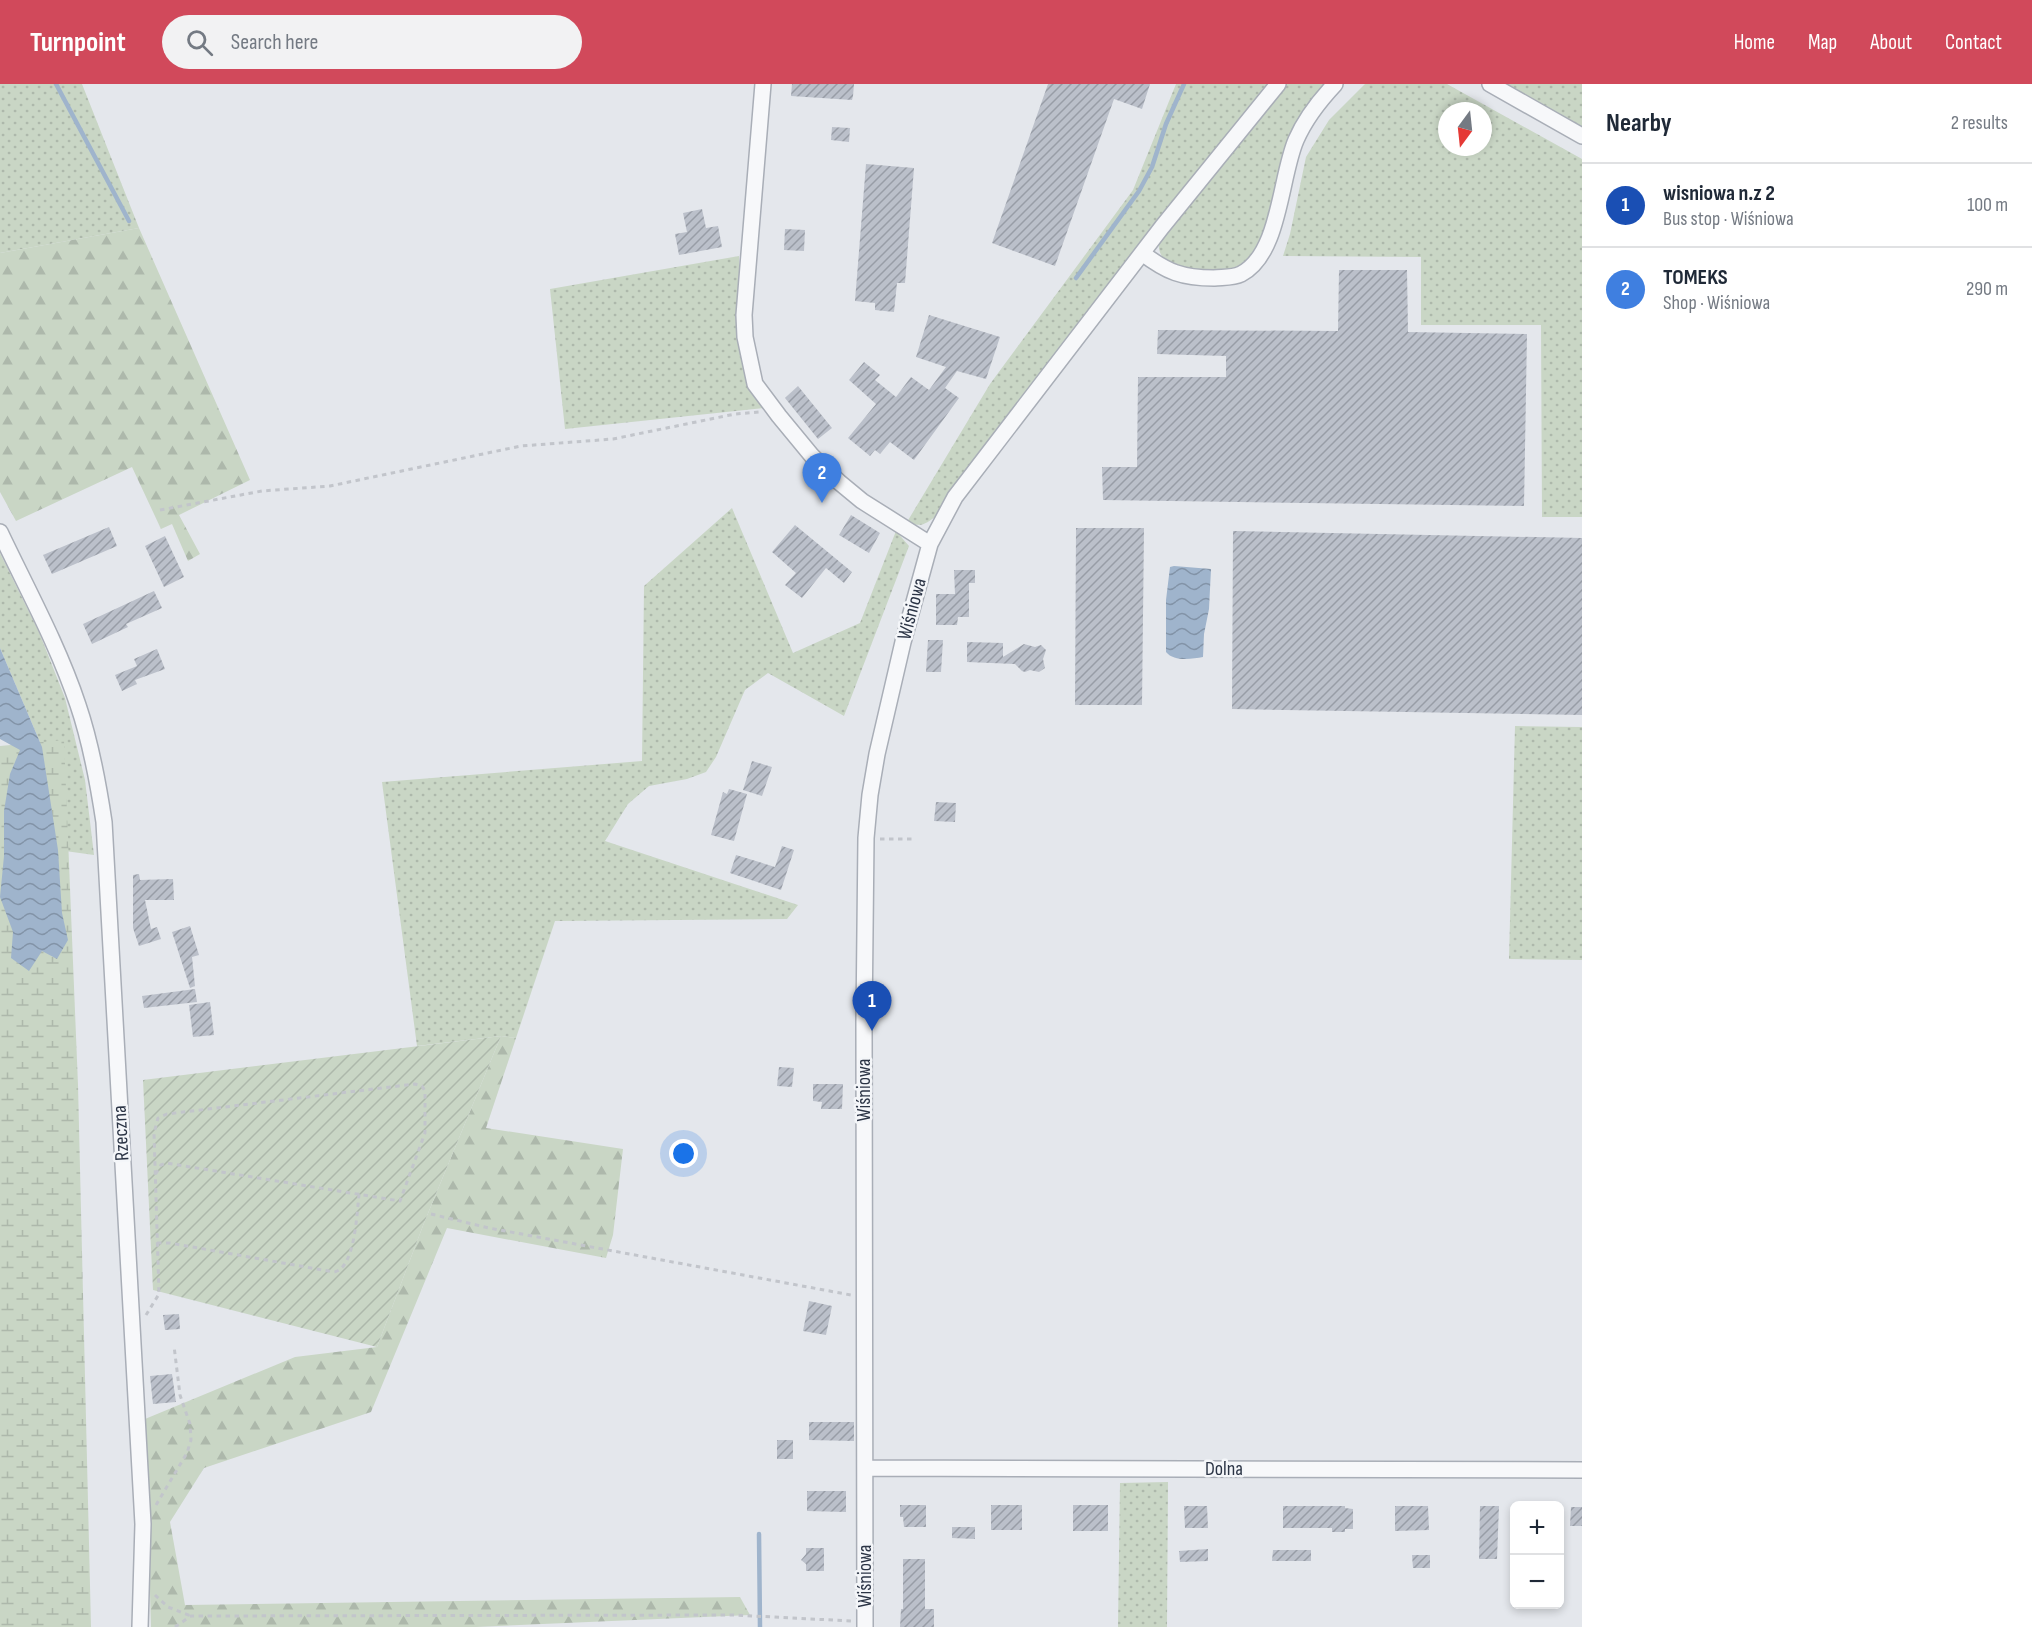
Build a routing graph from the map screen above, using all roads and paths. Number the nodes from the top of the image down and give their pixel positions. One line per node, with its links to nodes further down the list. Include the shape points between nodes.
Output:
1 (763, 84): 7 (street, via 744,315 755,384)
2 (1278, 84): 6 (street, Wiśniowa)
3 (1335, 84): 6 (street, via 1296,140 1269,238 1247,270 1232,277 1189,277 1168,271)
4 (1490, 84): 5 (street)
5 (1582, 136)
6 (1142, 253): 10 (street, Wiśniowa, via 955,497)
7 (776, 412): 8 (path, via 735,414 613,439 521,447 330,486 262,491); 10 (street, via 839,482)
8 (160, 510)
9 (0, 532): 18 (street, Rzeczna, via 56,647 97,771 104,822)
10 (930, 544): 11 (street, Wiśniowa, via 877,754)
11 (866, 838): 12 (path); 17 (street, Wiśniowa)
12 (915, 839)
13 (155, 1175): 14 (path, via 166,1163); 14 (path, via 154,1133 158,1118 167,1113 422,1086 424,1133 400,1201); 16 (path)
14 (359, 1194): 16 (path, via 351,1251 340,1272)
15 (431, 1214): 17 (path)
16 (157, 1243): 18 (path, via 159,1294)
17 (864, 1298): 20 (street, Wiśniowa)
18 (134, 1335): 22 (street, Rzeczna)
19 (174, 1346): 22 (path, via 191,1440 175,1476)
20 (866, 1468): 21 (street, Dolna); 25 (street, Wiśniowa)
21 (1582, 1470)
22 (143, 1524): 23 (street, Rzeczna)
23 (142, 1577): 24 (path, via 160,1601); 26 (street, Rzeczna)
24 (191, 1616): 25 (path, via 734,1615); 27 (path)
25 (865, 1624)
26 (140, 1627)
27 (175, 1627)

